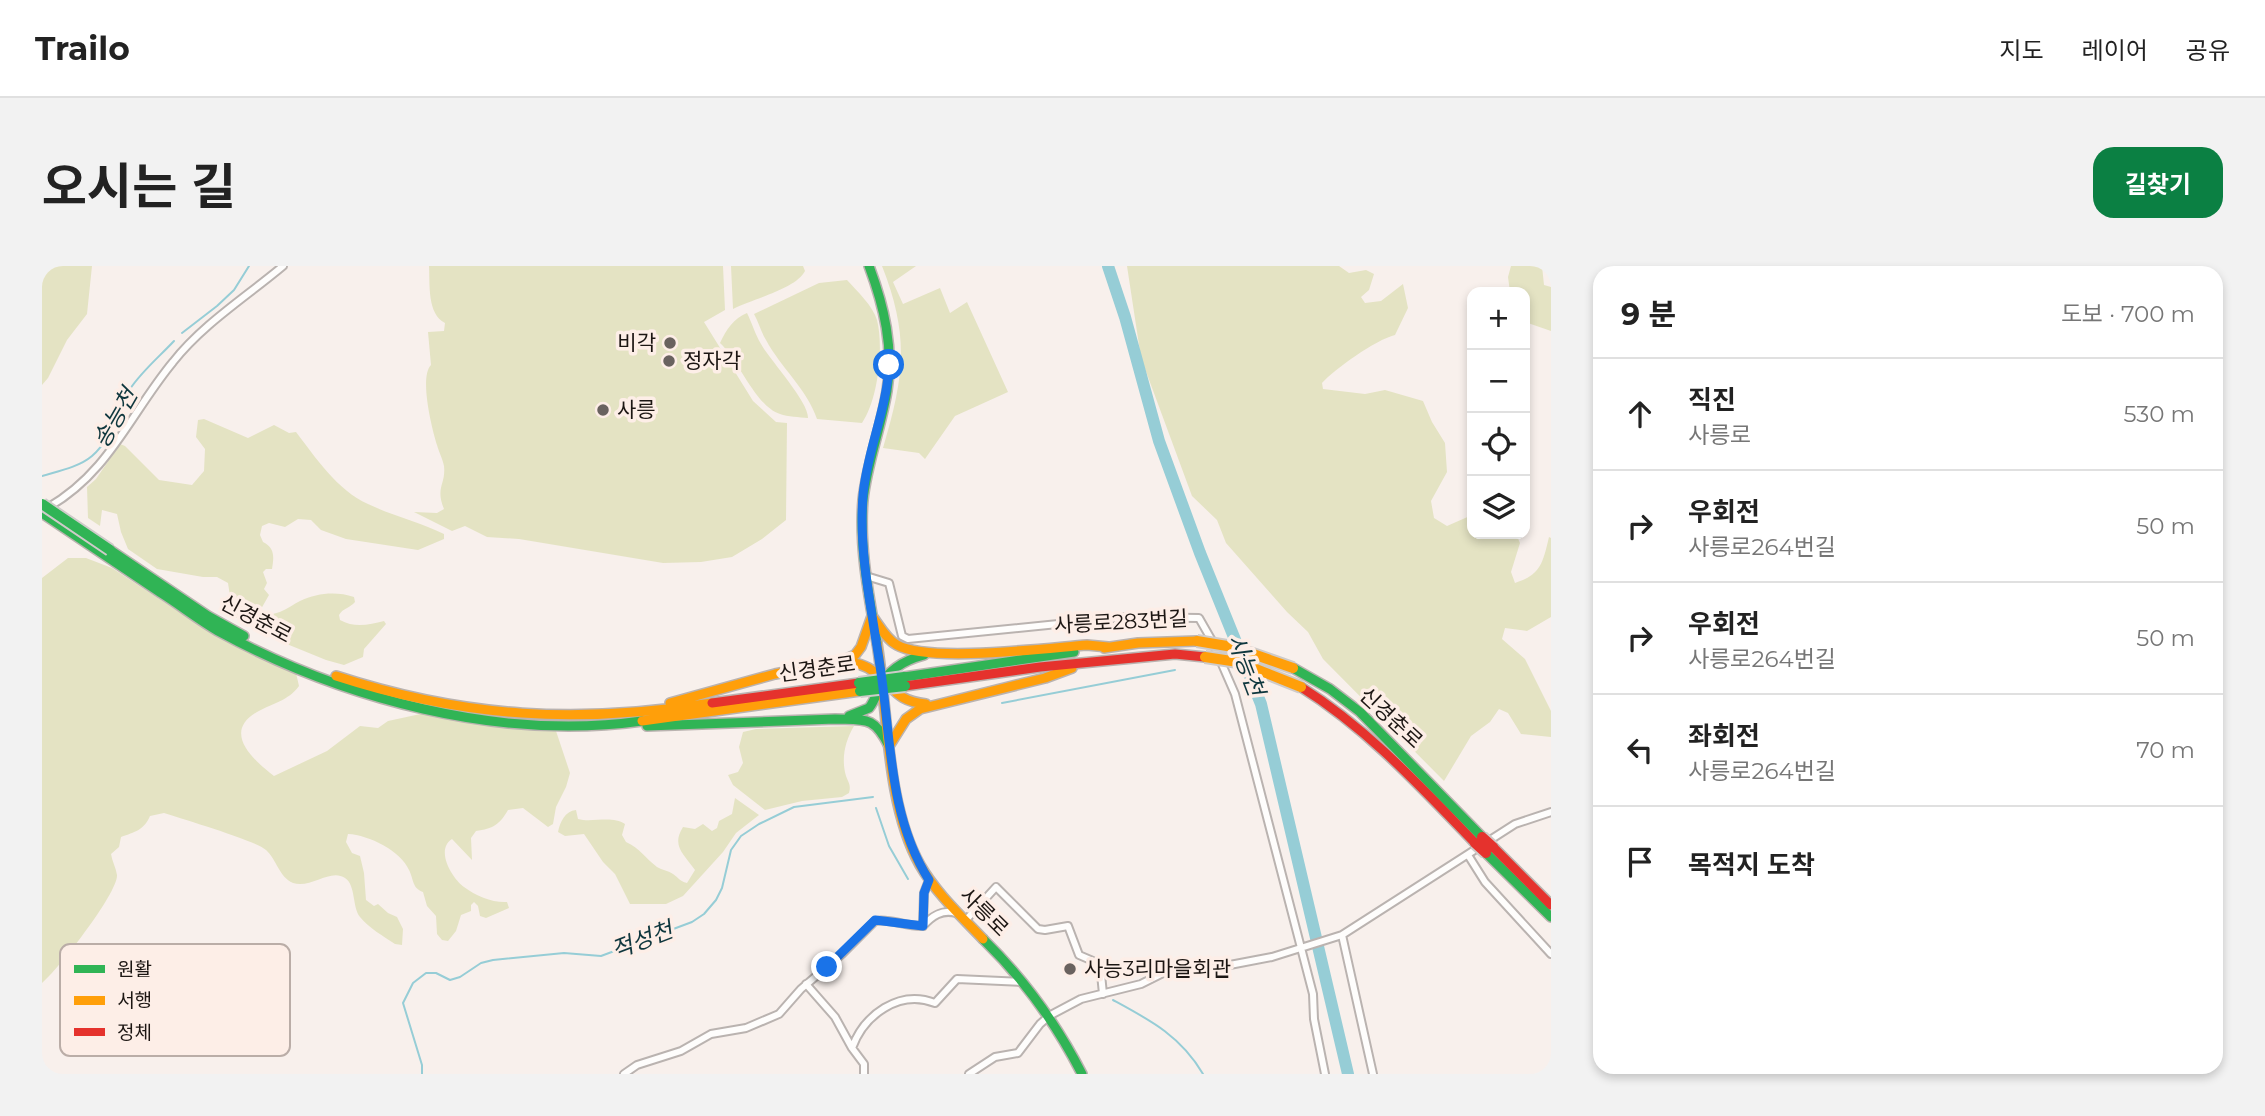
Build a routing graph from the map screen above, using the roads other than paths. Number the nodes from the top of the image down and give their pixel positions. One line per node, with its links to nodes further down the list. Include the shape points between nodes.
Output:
1 (283, 266): 4 (street, via 196,337 166,370 104,461)
2 (869, 266): 6 (main road, 사릉로, via 884,310 889,352 887,390 863,497)
3 (42, 503): 5 (main road, 신경춘로, bridge)
4 (42, 512): 5 (main road, 신경춘로)
5 (108, 554): 16 (main road, 신경춘로, via 252,641 299,663 388,692 520,714); 18 (main road, 신경춘로, via 217,630 356,691 429,710 497,720)
6 (866, 576): 7 (main road, 사릉로); 30 (street, 사릉로283번길, via 889,583 902,636 908,639 1127,617 1199,618 1235,694)
7 (872, 616): 9 (main road, via 897,645); 10 (main road, via 861,647); 12 (main road, 사릉로)
8 (1108, 647): 9 (main road); 13 (main road, 신경춘로); 21 (main road, 신경춘로, bridge, via 1197,641 1233,647 1293,668 1360,712)
9 (934, 653): 12 (main road, via 903,662)
10 (842, 661): 12 (main road, via 864,666); 16 (main road, via 775,674)
11 (1087, 663): 13 (main road, 신경춘로); 15 (main road); 21 (main road, 신경춘로, bridge, via 1175,654 1205,657 1238,662 1301,687 1373,740)
12 (882, 681): 15 (main road, via 903,701); 17 (main road, via 871,707); 19 (main road, 사릉로)
13 (904, 681): 14 (main road, 신경춘로, bridge)
14 (859, 687): 16 (main road, 신경춘로); 18 (main road, 신경춘로)
15 (937, 704): 19 (main road, via 911,714)
16 (637, 713)
17 (835, 719): 18 (main road); 19 (main road, via 875,724)
18 (613, 725)
19 (889, 746): 24 (main road, 사릉로, via 905,831)
20 (1551, 812): 23 (street, via 1516,824)
21 (1479, 840): 22 (main road, 신경춘로, bridge)
22 (1490, 850): 25 (main road, 신경춘로); 27 (main road, 신경춘로)
23 (1468, 855): 29 (street); 31 (street, via 1485,882)
24 (929, 880): 26 (main road, 사릉로); 28 (street)
25 (1551, 905)
26 (961, 917): 28 (street, via 949,911); 32 (main road, 사릉로); 34 (street, via 996,887 1038,929 1068,926 1079,955 1100,964)
27 (1551, 918)
28 (923, 926): 33 (street, via 875,920)
29 (1342, 935): 30 (street); 42 (street)
30 (1302, 947): 34 (street, via 1207,969 1177,966 1149,981); 41 (street, 사릉로283번길)
31 (1551, 954)
32 (1023, 982): 35 (main road, 사릉로); 36 (street, via 957,979 935,1003 914,999 887,1006 862,1027)
33 (806, 984): 36 (street, via 835,1017); 37 (street, via 779,1014 746,1028 711,1034)
34 (1103, 993): 35 (street)
35 (1049, 1017): 39 (street, via 1018,1053 995,1057); 40 (main road, 사릉로)
36 (852, 1048): 38 (street, via 864,1064)
37 (624, 1074)
38 (864, 1074)
39 (969, 1074)
40 (1082, 1074)
41 (1325, 1074)
42 (1373, 1074)

